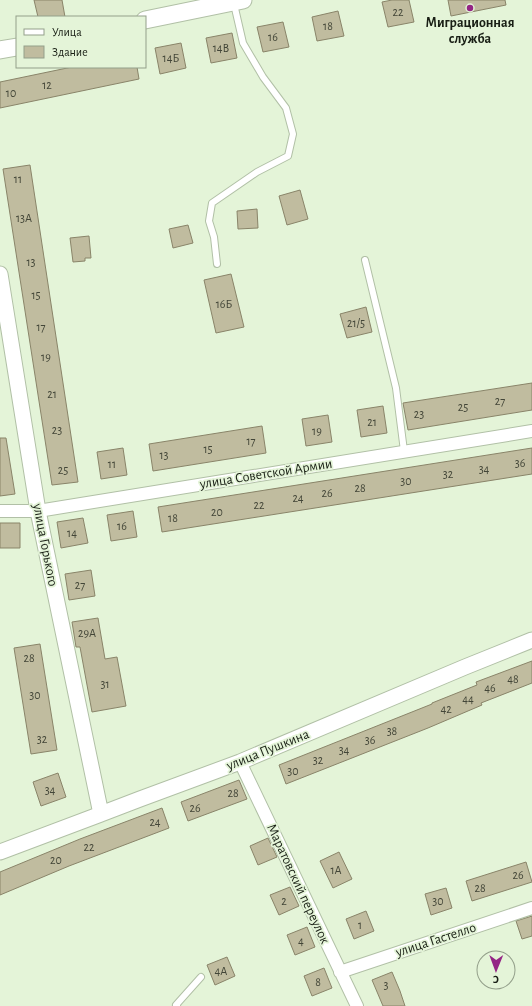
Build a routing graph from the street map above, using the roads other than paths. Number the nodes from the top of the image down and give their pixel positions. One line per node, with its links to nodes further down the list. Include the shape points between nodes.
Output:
1 (238, 1): 2 (main road); 6 (lane, via 243,43 263,77 286,108 293,134 288,156 257,172 212,203 209,221)
2 (146, 20)
3 (16, 47): 4 (main road)
4 (0, 50)
5 (365, 260): 9 (lane, via 396,388)
6 (217, 264)
7 (0, 274): 11 (street, улица Горького)
8 (532, 431): 9 (street, улица Советской Армии)
9 (404, 451): 11 (street, улица Советской Армии)
10 (0, 511): 11 (street, улица Советской Армии)
11 (38, 511): 14 (street, улица Горького)
12 (532, 640): 13 (street, улица Пушкина)
13 (240, 762): 14 (street, улица Пушкина); 17 (street, Маратовский переулок)
14 (101, 814): 15 (street, улица Пушкина)
15 (0, 852)
16 (532, 908): 17 (street, улица Гастелло)
17 (340, 972): 20 (street, Маратовский переулок)
18 (201, 977): 19 (lane)
19 (177, 1006)
20 (357, 1006)

